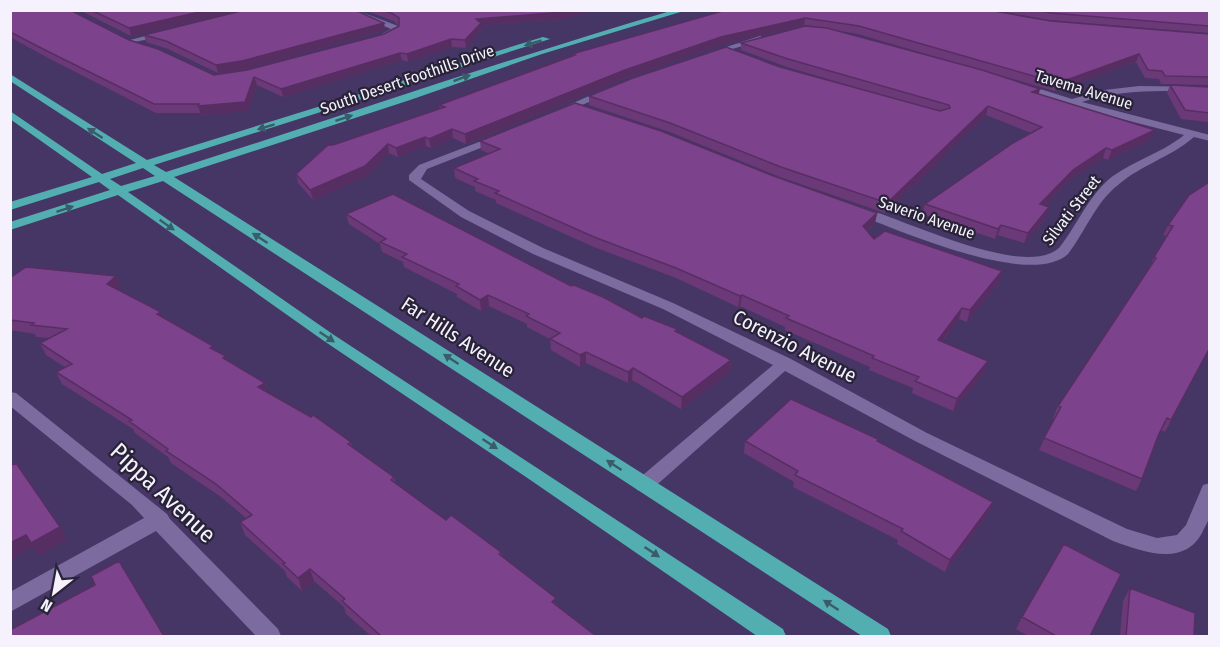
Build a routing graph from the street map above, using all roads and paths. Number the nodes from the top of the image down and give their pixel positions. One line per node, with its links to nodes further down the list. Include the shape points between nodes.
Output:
1 (348, 10): 8 (street, via 395,28)
2 (650, 10): 4 (main road)
3 (684, 10): 26 (main road, South Desert Foothills Drive, one-way to 3, via 539,52)
4 (609, 21)
5 (175, 31): 9 (street, via 127,40)
6 (557, 35): 25 (main road, South Desert Foothills Drive, one-way to 25)
7 (771, 36): 10 (street)
8 (371, 40)
9 (145, 47)
10 (724, 49): 11 (street); 12 (street)
11 (735, 54)
12 (703, 56)
13 (10, 77): 25 (main road, Far Hills Avenue, one-way to 13)
14 (1014, 84): 17 (street, Tavema Avenue)
15 (619, 86): 18 (street)
16 (1209, 90): 17 (street, via 1123,89)
17 (1070, 103): 23 (street, Tavema Avenue)
18 (573, 105): 19 (street); 21 (street)
19 (588, 110)
20 (10, 114): 27 (main road)
21 (547, 118)
22 (510, 133): 33 (street, Corenzio Avenue, via 430,164 415,175 418,184 465,214 538,251 678,311)
23 (1191, 134): 24 (street, Tavema Avenue); 32 (street, Silvati Street, via 1168,153 1113,182 1093,204 1061,253)
24 (1209, 138)
25 (144, 165): 26 (main road, Far Hills Avenue); 27 (main road, South Desert Foothills Drive)
26 (164, 177): 28 (main road, South Desert Foothills Drive); 35 (main road, Far Hills Avenue, one-way to 26)
27 (101, 178): 28 (main road); 30 (main road, South Desert Foothills Drive)
28 (119, 191): 31 (main road, South Desert Foothills Drive, one-way to 28); 40 (main road, one-way to 40, via 329,338)
29 (840, 204): 32 (street, Saverio Avenue, via 994,258)
30 (10, 206)
31 (10, 226)
32 (1035, 263)
33 (785, 363): 35 (street); 36 (street, Corenzio Avenue, via 921,437 1145,544 1164,547 1191,535)
34 (10, 397): 37 (street, Pippa Avenue)
35 (644, 485): 41 (main road, Far Hills Avenue, one-way to 35)
36 (1209, 490)
37 (160, 519): 38 (street); 39 (street, Pippa Avenue)
38 (10, 603)
39 (270, 636)
40 (775, 636)
41 (880, 636)

